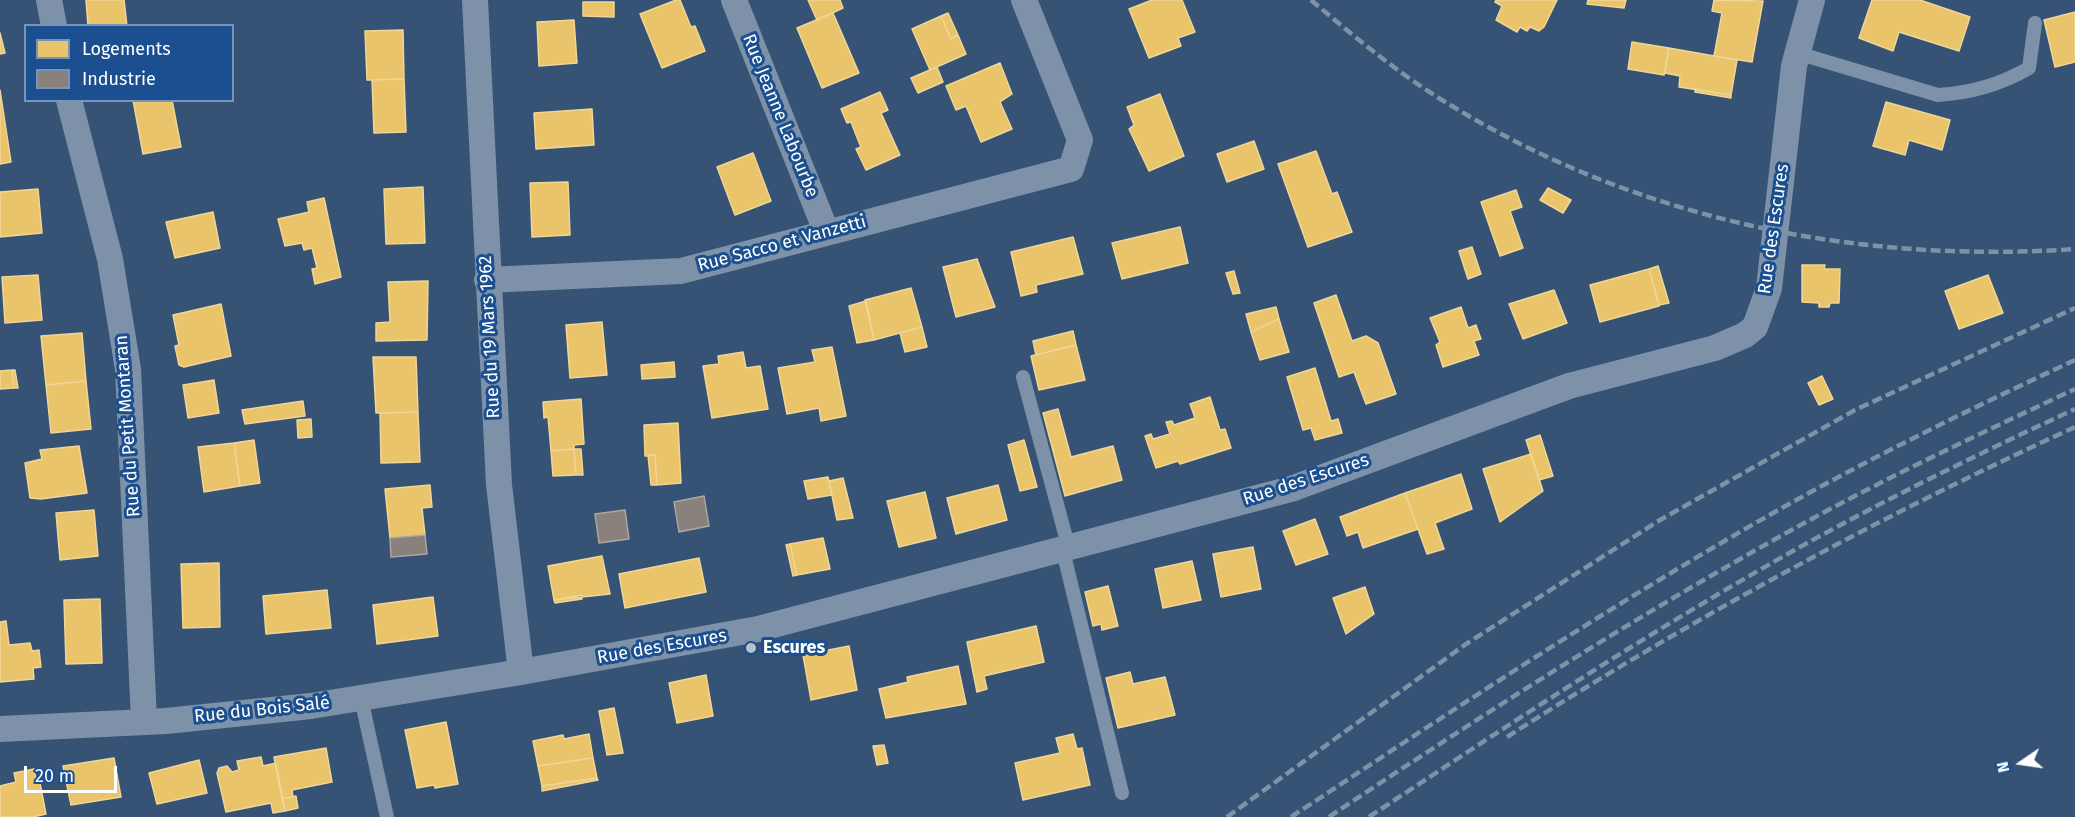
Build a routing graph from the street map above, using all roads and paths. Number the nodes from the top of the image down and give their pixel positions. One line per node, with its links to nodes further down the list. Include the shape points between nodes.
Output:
1 (49, 0): 7 (street)
2 (475, 0): 11 (street, Rue du 19 Mars 1962)
3 (734, 0): 10 (street, Rue Jeanne Labourbe)
4 (1024, 0): 10 (street, Rue Sacco et Vanzetti, via 1080,140 1071,169)
5 (1812, 0): 8 (street, Rue des Escures)
6 (2035, 22): 8 (lane, via 2030,68 2005,82 1957,94 1938,95)
7 (54, 24)
8 (1797, 53): 13 (street, Rue des Escures, via 1769,288 1755,327 1745,335 1715,348 1569,386 1291,489)
9 (70, 102): 16 (street, Rue du Petit Montaran, via 110,259 128,369)
10 (826, 231): 11 (street, Rue Sacco et Vanzetti, via 681,271)
11 (487, 280): 14 (street, Rue du 19 Mars 1962, via 499,485)
12 (1023, 377): 13 (lane)
13 (1066, 550): 14 (street, Rue des Escures, via 758,629); 18 (lane)
14 (521, 672): 15 (street, Rue du Bois Salé)
15 (361, 698): 16 (street, Rue du Bois Salé); 19 (lane)
16 (144, 721): 17 (street, Rue du Bois Salé)
17 (0, 729)
18 (1122, 793)
19 (387, 817)

